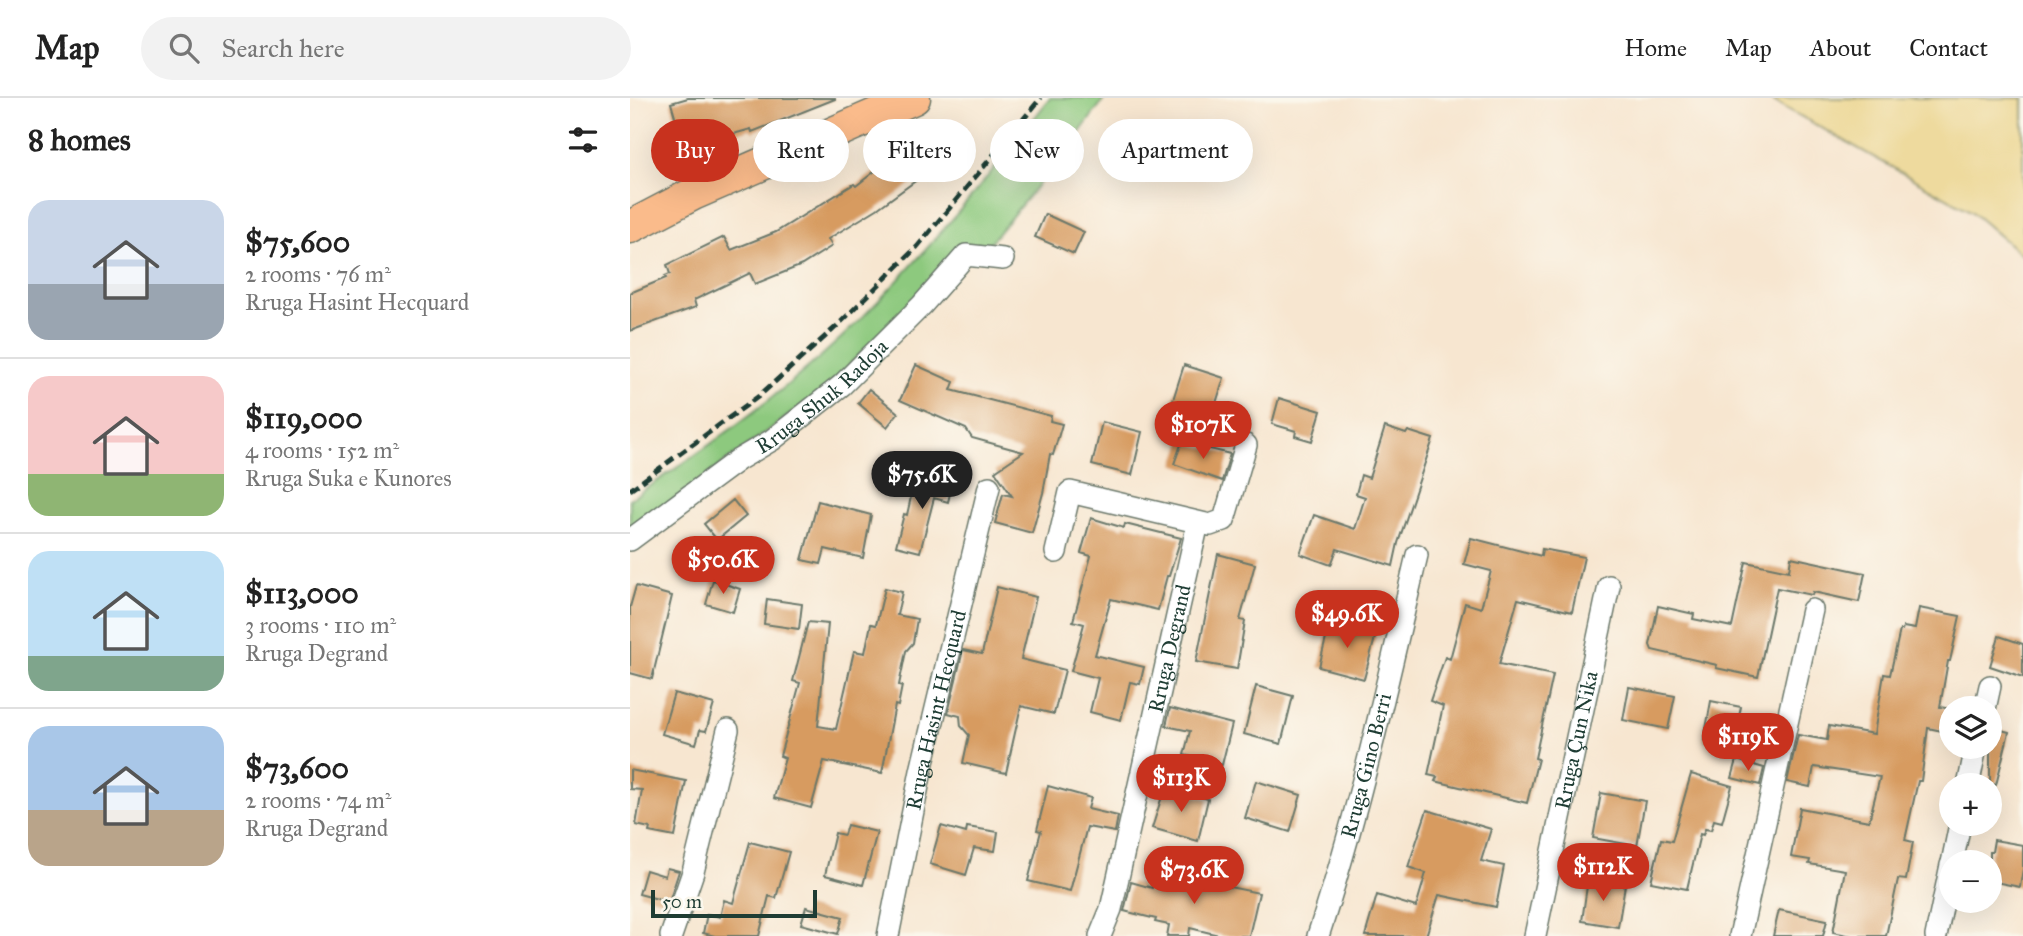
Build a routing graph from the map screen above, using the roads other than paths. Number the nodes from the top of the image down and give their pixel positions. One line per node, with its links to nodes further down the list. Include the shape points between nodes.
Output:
1 (914, 98): 2 (main road, via 693,194)
2 (630, 227)
3 (1003, 259): 7 (street, Rruga Shuk Radoja, via 966,255 842,385)
4 (1246, 445): 6 (street, via 1224,520)
5 (989, 487): 17 (street, Rruga Hasint Hecquard, via 921,771)
6 (1198, 523): 8 (street, via 1070,492); 18 (street, Rruga Degrand, via 1111,909)
7 (630, 540)
8 (1056, 552)
9 (1417, 555): 19 (street, Rruga Gino Berri, via 1379,720)
10 (1609, 586): 20 (street, Rruga Çun Nika)
11 (1812, 610): 21 (street)
12 (1990, 686): 13 (street)
13 (1988, 696)
14 (728, 730): 16 (street, via 693,872)
15 (1941, 913): 22 (street)
16 (671, 936)
17 (888, 936)
18 (1100, 936)
19 (1318, 936)
20 (1535, 936)
21 (1740, 936)
22 (1936, 936)

